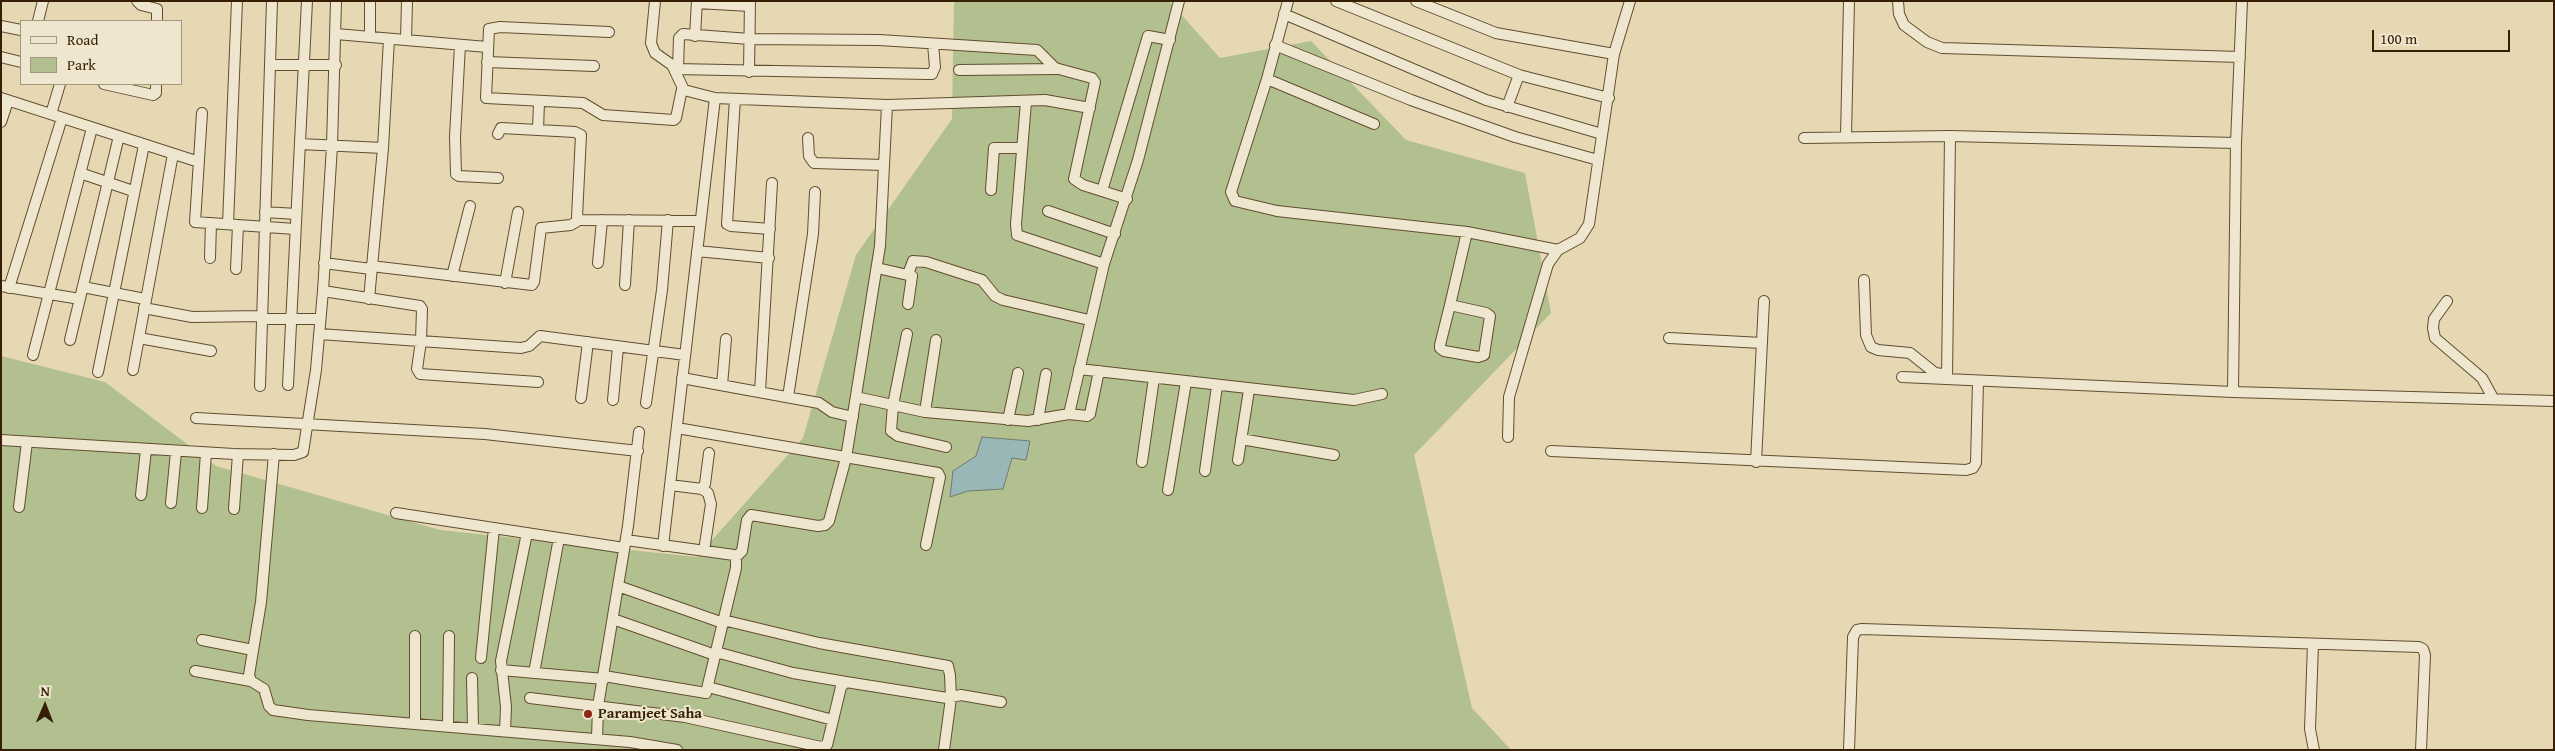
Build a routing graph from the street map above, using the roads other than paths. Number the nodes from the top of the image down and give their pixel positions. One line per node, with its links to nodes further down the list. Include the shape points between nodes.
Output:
1 (43, 1): 21 (street)
2 (137, 1): 22 (street, via 157,9)
3 (237, 1): 109 (street)
4 (272, 1): 42 (street)
5 (307, 1): 44 (street)
6 (336, 1): 26 (street)
7 (370, 1): 28 (street)
8 (407, 1): 31 (street)
9 (656, 1): 46 (street, via 652,49)
10 (1179, 1): 32 (street)
11 (1288, 1): 20 (street)
12 (1336, 1): 50 (street)
13 (1416, 1): 37 (street, via 1496,33)
14 (1630, 1): 37 (street)
15 (1849, 1): 75 (street)
16 (1898, 1): 39 (street, via 1904,25 1927,42 1942,48)
17 (2242, 1): 39 (street)
18 (697, 2): 19 (street); 27 (street)
19 (750, 4): 30 (street)
20 (1284, 14): 35 (street); 63 (street)
21 (38, 20)
22 (157, 20)
23 (1, 26): 24 (street)
24 (20, 30)
25 (609, 32): 36 (street, via 492,28 488,31)
26 (336, 34): 28 (street); 43 (street)
27 (695, 36): 30 (street); 46 (street, via 680,36)
28 (370, 37): 29 (street)
29 (389, 39): 31 (street); 83 (street)
30 (750, 39): 33 (street, via 879,40); 49 (street)
31 (406, 40): 34 (street)
32 (1170, 40): 96 (street, via 1148,36); 97 (street)
33 (933, 44): 47 (street, via 1034,49); 49 (street, via 936,67 932,74)
34 (460, 45): 36 (street); 90 (street, via 456,174)
35 (1276, 45): 51 (street); 86 (street, via 1421,104 1515,137)
36 (487, 47): 41 (street)
37 (1614, 54): 57 (street)
38 (1, 57): 40 (street)
39 (2240, 57): 79 (street)
40 (20, 62)
41 (487, 62): 45 (street); 60 (street, via 486,98)
42 (270, 65): 44 (street); 100 (street)
43 (336, 65): 44 (street); 82 (street)
44 (303, 66): 81 (street)
45 (594, 66)
46 (676, 69): 49 (street); 55 (street)
47 (1057, 69): 48 (street); 64 (street, via 1094,80 1096,85)
48 (959, 70)
49 (749, 72)
50 (1519, 76): 57 (street); 63 (street)
51 (1267, 79): 69 (street); 113 (street, via 1231,192 1235,201 1277,211)
52 (60, 85): 66 (street)
53 (108, 85): 54 (street, via 153,95)
54 (156, 85)
55 (682, 89): 56 (street); 60 (street, via 674,120 603,116 584,103)
56 (715, 98): 59 (street); 107 (street)
57 (1609, 98): 73 (street)
58 (5, 99): 66 (street); 68 (street)
59 (735, 99): 62 (street); 111 (street, via 727,224)
60 (539, 102): 71 (street)
61 (1026, 102): 62 (street); 64 (street, via 1051,101); 84 (street)
62 (887, 105): 88 (street)
63 (1506, 107): 73 (street)
64 (1090, 108): 96 (street, via 1074,179)
65 (202, 113): 87 (street)
66 (51, 114): 67 (street)
67 (62, 118): 70 (street); 130 (street)
68 (1, 122)
69 (1374, 124)
70 (92, 128): 74 (street); 89 (street)
71 (538, 130): 72 (street, via 501,128); 103 (street, via 581,134)
72 (498, 134)
73 (1602, 134): 86 (street)
74 (119, 136): 80 (street); 91 (street)
75 (1846, 136): 76 (street); 78 (street)
76 (1950, 136): 79 (street); 167 (street)
77 (808, 138): 88 (street, via 809,156 814,163)
78 (1804, 138)
79 (2236, 143): 180 (street)
80 (144, 144): 85 (street); 94 (street)
81 (300, 144): 82 (street); 102 (street)
82 (332, 146): 83 (street); 119 (street)
83 (383, 148): 122 (street)
84 (1022, 148): 93 (street, via 994,148); 121 (street, via 1016,224 1018,235)
85 (173, 154): 87 (street); 139 (street)
86 (1598, 160): 115 (street, via 1589,224 1580,238)
87 (198, 162): 108 (street, via 195,222)
88 (884, 165): 123 (street)
89 (80, 173): 91 (street); 134 (street)
90 (498, 178)
91 (108, 182): 94 (street); 131 (street)
92 (772, 183): 111 (street)
93 (991, 190)
94 (133, 191): 133 (street)
95 (815, 192): 182 (street, via 813,234)
96 (1102, 192): 97 (street)
97 (1127, 199): 114 (street)
98 (470, 206): 126 (street)
99 (1048, 211): 114 (street)
100 (265, 212): 102 (street); 110 (street)
101 (518, 212): 128 (street)
102 (296, 214): 112 (street)
103 (579, 220): 104 (street); 128 (street, via 541,228 532,285)
104 (602, 220): 105 (street); 120 (street)
105 (629, 220): 106 (street); 129 (street)
106 (668, 220): 107 (street); 158 (street)
107 (700, 221): 116 (street)
108 (212, 223): 109 (street); 117 (street)
109 (233, 224): 110 (street); 124 (street)
110 (265, 227): 112 (street); 142 (street)
111 (770, 229): 118 (street)
112 (295, 230): 143 (street)
113 (1467, 232): 115 (street); 141 (street)
114 (1115, 234): 121 (street)
115 (1558, 250): 199 (street, via 1541,283 1509,397)
116 (696, 251): 118 (street); 160 (street)
117 (210, 258)
118 (769, 258): 179 (street)
119 (324, 263): 122 (street); 132 (street)
120 (598, 263)
121 (1104, 264): 145 (street)
122 (371, 267): 126 (street); 136 (street)
123 (876, 268): 125 (street); 183 (street)
124 (236, 269)
125 (908, 274): 140 (street, via 913,279); 145 (street, via 913,262 926,262 982,280 995,296 1003,300)
126 (452, 276): 128 (street)
127 (1864, 280): 167 (street, via 1866,335 1871,346 1882,351 1910,353 1935,373)
128 (505, 283)
129 (624, 286)
130 (5, 287): 134 (street)
131 (83, 287): 133 (street); 135 (street)
132 (323, 291): 136 (street); 144 (street)
133 (112, 293): 139 (street); 164 (street)
134 (48, 295): 135 (street); 159 (street)
135 (80, 299): 151 (street)
136 (369, 299): 153 (street, via 420,306)
137 (1764, 301): 155 (street)
138 (2447, 301): 185 (street, via 2434,318 2435,338 2482,378)
139 (145, 303): 142 (street, via 192,317); 148 (street)
140 (908, 304)
141 (1450, 306): 141 (street, via 1490,316 1484,354 1478,357 1440,348)
142 (262, 318): 143 (street); 176 (street)
143 (291, 319): 144 (street); 174 (street)
144 (320, 319): 146 (street)
145 (1089, 320): 161 (street)
146 (319, 334): 153 (street); 196 (street)
147 (907, 334): 189 (street)
148 (139, 338): 157 (street); 162 (street)
149 (1669, 338): 155 (street)
150 (726, 339): 175 (street)
151 (70, 340)
152 (936, 340): 190 (street)
153 (421, 341): 154 (street, via 521,348 530,346 540,336); 172 (street, via 417,369 420,374)
154 (588, 342): 156 (street); 184 (street)
155 (1762, 343): 216 (street)
156 (618, 347): 158 (street); 186 (street)
157 (211, 351)
158 (653, 352): 160 (street); 188 (street)
159 (33, 355)
160 (685, 355): 169 (street)
161 (1079, 369): 163 (street); 191 (street)
162 (134, 370)
163 (1099, 371): 170 (street); 191 (street, via 1089,415)
164 (98, 372)
165 (1018, 373): 194 (street)
166 (1046, 374): 195 (street)
167 (1946, 376): 168 (street); 171 (street)
168 (1902, 377)
169 (682, 378): 175 (street); 197 (street)
170 (1154, 378): 173 (street); 215 (street)
171 (1978, 381): 180 (street); 216 (street, via 1976,462 1972,469)
172 (538, 382)
173 (1186, 382): 177 (street); 220 (street)
174 (288, 385)
175 (722, 385): 179 (street)
176 (260, 386)
177 (1217, 386): 178 (street); 217 (street)
178 (1248, 390): 181 (street, via 1354,400); 200 (street)
179 (760, 392): 182 (street)
180 (2233, 392): 185 (street)
181 (1382, 394)
182 (788, 397): 192 (street, via 819,403 832,412)
183 (856, 397): 189 (street); 192 (street)
184 (581, 398)
185 (2493, 398): 187 (street)
186 (613, 400)
187 (2554, 401)
188 (646, 403)
189 (893, 405): 190 (street); 203 (street, via 893,434)
190 (925, 412): 194 (street)
191 (1069, 414): 195 (street)
192 (853, 417): 213 (street)
193 (196, 418): 196 (street)
194 (1008, 420): 195 (street)
195 (1038, 420)
196 (308, 423): 205 (street, via 485,434); 211 (street, via 303,452)
197 (676, 428): 213 (street); 218 (street)
198 (639, 432): 205 (street)
199 (1508, 437)
200 (1241, 439): 212 (street); 214 (street)
201 (1, 440): 202 (street)
202 (27, 442): 204 (street); 223 (street)
203 (946, 447)
204 (146, 450): 206 (street); 221 (street)
205 (638, 451): 230 (street)
206 (176, 452): 208 (street); 222 (street)
207 (1551, 452): 216 (street)
208 (206, 453): 210 (street); 224 (street)
209 (709, 453): 219 (street)
210 (238, 454): 211 (street); 225 (street)
211 (274, 454): 242 (street, via 261,602)
212 (1334, 455)
213 (846, 458): 231 (street, via 940,475); 234 (street, via 828,524 818,526 751,515 747,520 742,551)
214 (1238, 460)
215 (1142, 462)
216 (1756, 462)
217 (1205, 471)
218 (670, 485): 219 (street); 232 (street)
219 (702, 489): 233 (street, via 708,493 711,504)
220 (1168, 490)
221 (141, 495)
222 (171, 503)
223 (18, 507)
224 (202, 508)
225 (234, 509)
226 (396, 513): 227 (street)
227 (494, 528): 228 (street); 244 (street)
228 (527, 533): 229 (street); 245 (street)
229 (559, 538): 230 (street); 247 (street)
230 (625, 544): 232 (street); 235 (street)
231 (926, 545)
232 (662, 546): 233 (street)
233 (704, 551): 234 (street)
234 (736, 557): 237 (street)
235 (618, 586): 236 (street); 237 (street)
236 (613, 620): 243 (street); 249 (street)
237 (723, 622): 243 (street); 254 (street, via 948,666)
238 (415, 636): 258 (street)
239 (449, 636): 259 (street)
240 (202, 640): 242 (street)
241 (2313, 644): 265 (street, via 1859,629 1853,637); 266 (street, via 2310,729); 267 (street, via 2423,649)
242 (253, 650): 250 (street)
243 (716, 654): 251 (street); 252 (street)
244 (480, 658)
245 (501, 670): 247 (street); 261 (street, via 506,707)
246 (195, 671): 250 (street)
247 (534, 673): 249 (street)
248 (472, 678): 260 (street)
249 (604, 678): 252 (street, via 704,693); 256 (street)
250 (251, 681): 258 (street, via 264,689 269,706 281,712)
251 (846, 682): 254 (street); 257 (street, via 841,688)
252 (708, 687): 257 (street)
253 (530, 698): 256 (street)
254 (951, 698): 255 (street, via 961,695); 264 (street)
255 (1001, 702)
256 (598, 706): 257 (street, via 685,717 821,747 827,745); 262 (street)
257 (833, 720)
258 (415, 723): 259 (street)
259 (448, 726): 260 (street)
260 (473, 728): 261 (street)
261 (505, 731): 262 (street)
262 (598, 739): 263 (street)
263 (677, 750)
264 (944, 750)
265 (1849, 750)
266 (2314, 750)
267 (2421, 750)

